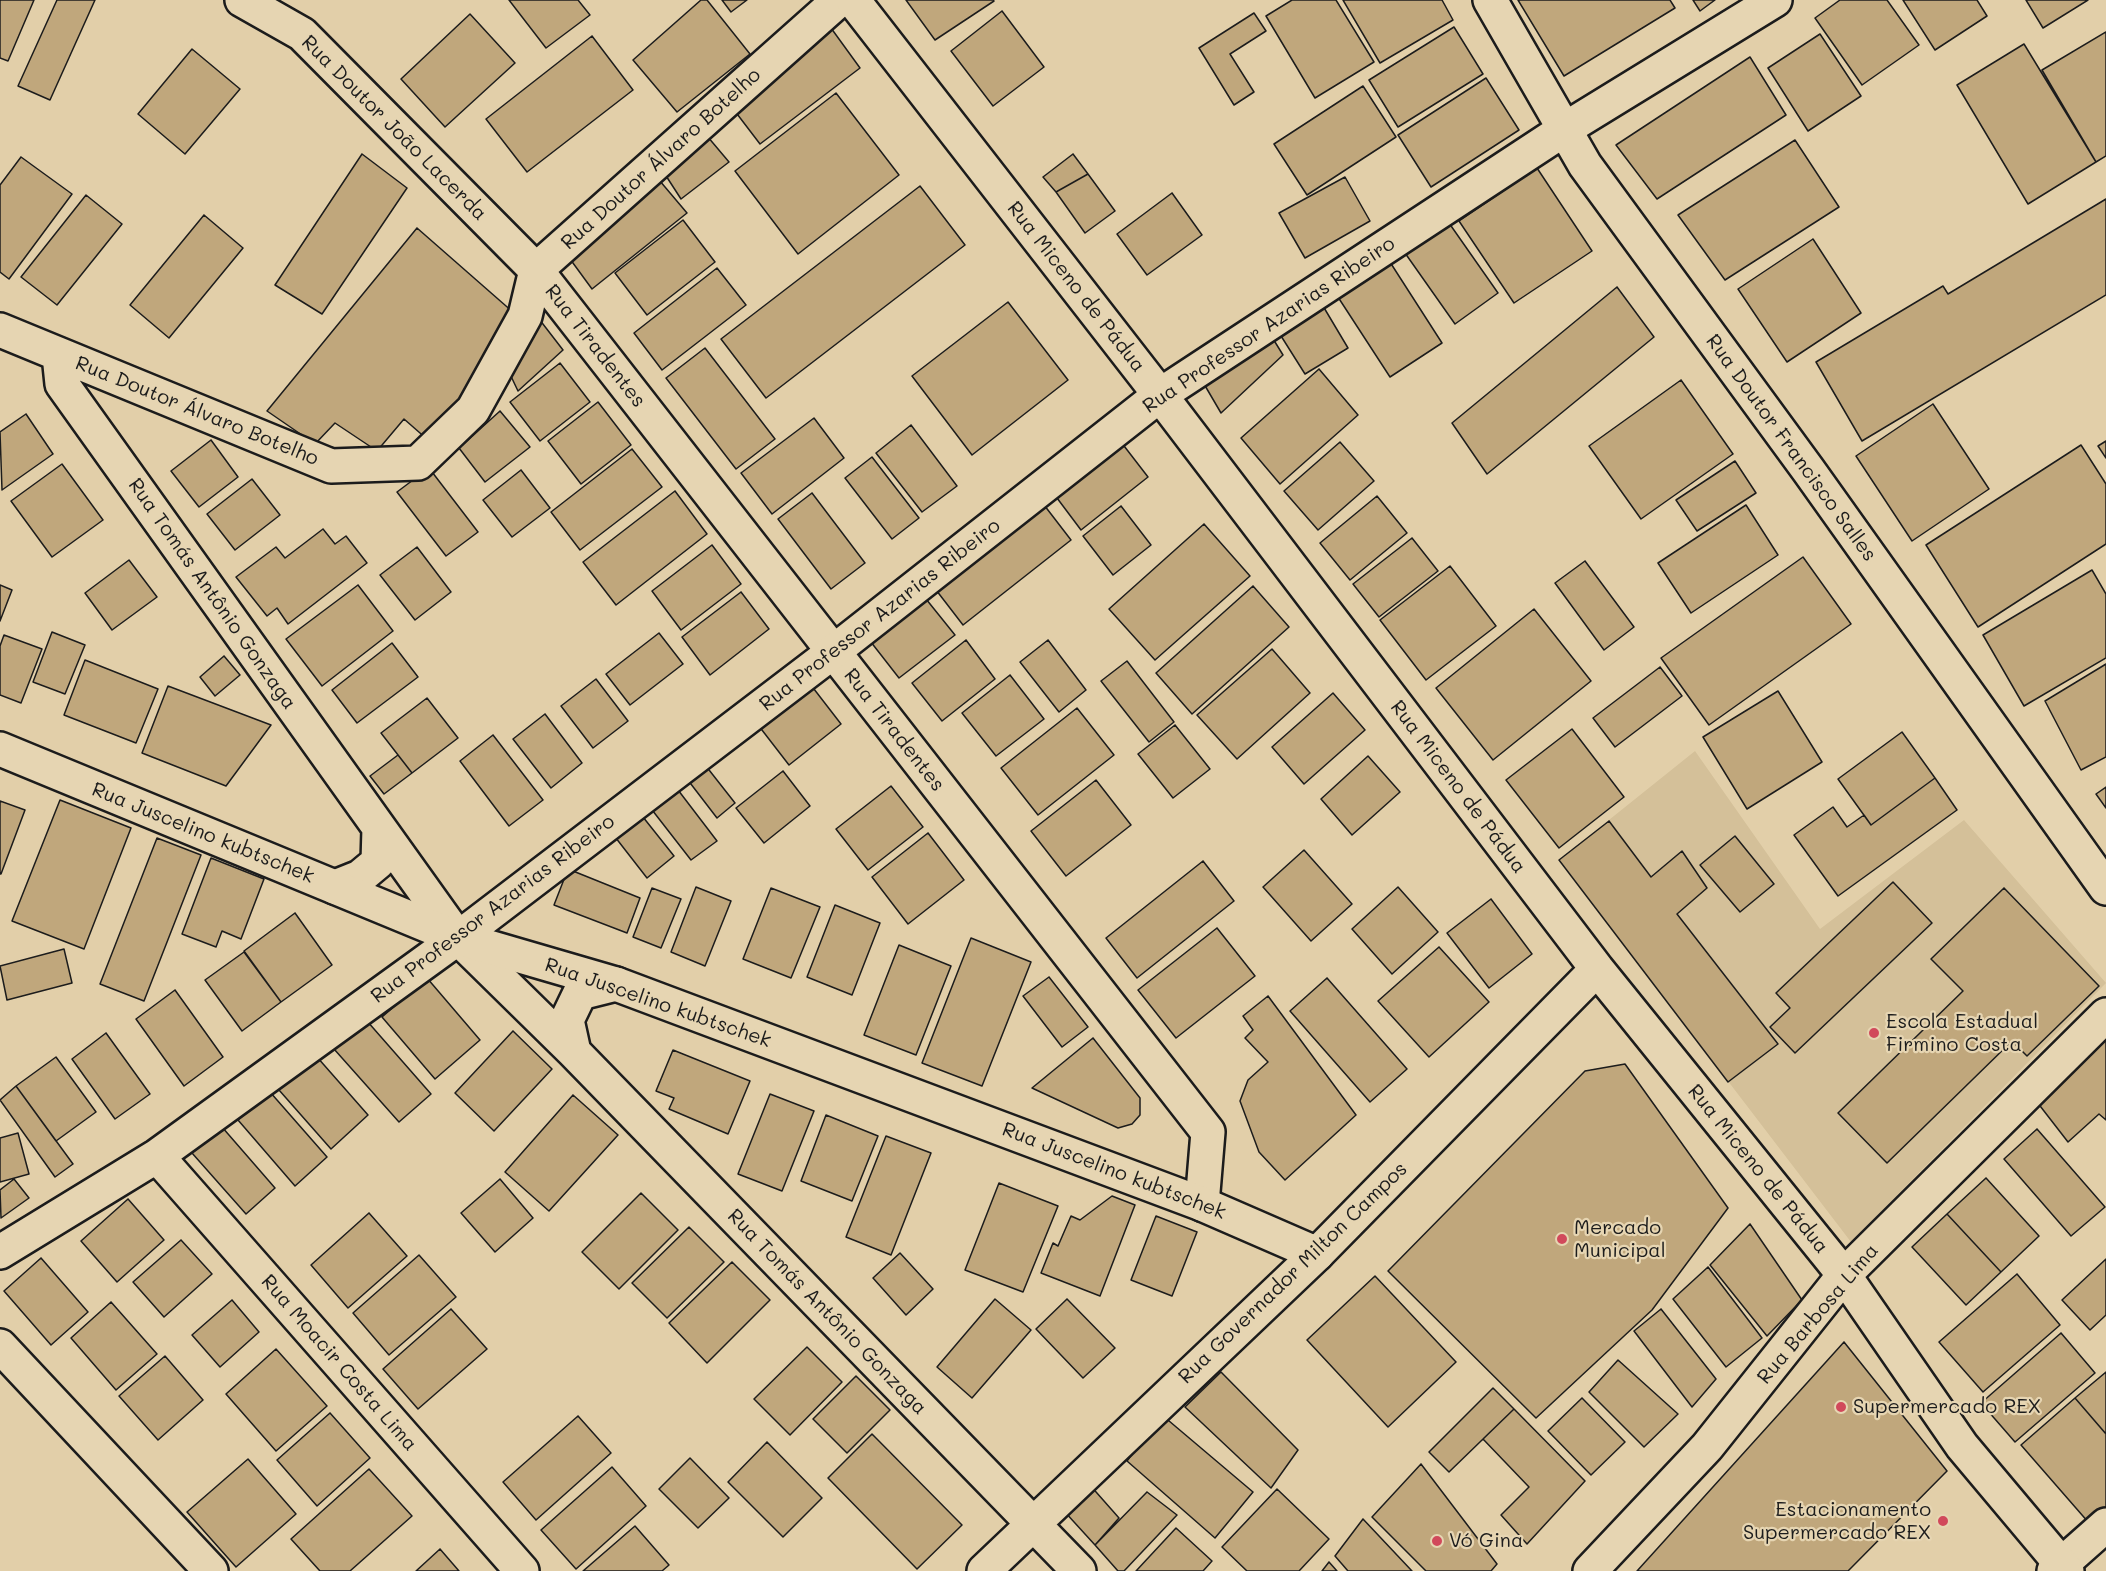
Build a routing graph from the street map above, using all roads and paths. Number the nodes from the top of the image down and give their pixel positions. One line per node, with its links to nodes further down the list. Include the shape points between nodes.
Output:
1 (242, 0): 7 (street, Rua Doutor João Lacerda, via 302,34)
2 (839, 0): 7 (street, Rua Doutor Álvaro Botelho)
3 (854, 0): 10 (street, Rua Miceno de Pádua)
4 (1490, 0): 6 (street, Rua Doutor Francisco Salles)
5 (1775, 0): 6 (street, Rua Professor Azarias Ribeiro)
6 (1564, 129): 10 (street, Rua Professor Azarias Ribeiro); 15 (street, Rua Doutor Francisco Salles, via 1585,165)
7 (536, 270): 9 (street, Rua Doutor Álvaro Botelho, via 525,316 472,410 418,463 331,466); 11 (street, Rua Tiradentes)
8 (0, 330): 9 (street, Rua Doutor Álvaro Botelho)
9 (59, 355): 13 (street, Rua Tomás Antônio Gonzaga, via 62,384)
10 (1160, 395): 11 (street, Rua Professor Azarias Ribeiro); 17 (street, Rua Miceno de Pádua)
11 (833, 652): 16 (street, Rua Professor Azarias Ribeiro); 22 (street, Rua Tiradentes, via 1208,1132)
12 (0, 749): 14 (street, Rua Juscelino kubtschek)
13 (378, 828): 14 (street, via 378,862 360,877); 16 (street, Rua Tomás Antônio Gonzaga)
14 (335, 887): 16 (street, Rua Juscelino kubtschek)
15 (2106, 888)
16 (458, 938): 18 (street, Rua Juscelino kubtschek); 20 (street, Rua Tomás Antônio Gonzaga); 21 (street, Rua Professor Azarias Ribeiro)
17 (1597, 969): 24 (street, Rua Governador Milton Campos); 25 (street, Rua Miceno de Pádua)
18 (616, 984): 20 (street, via 580,993 567,1020); 22 (street, Rua Juscelino kubtschek)
19 (2106, 1014): 25 (street, Rua Barbosa Lima)
20 (574, 1052): 27 (street, Rua Tomás Antônio Gonzaga)
21 (157, 1156): 23 (street, Rua Professor Azarias Ribeiro); 31 (street, Rua Moacir Costa Lima)
22 (1202, 1203): 24 (street, Rua Juscelino kubtschek)
23 (0, 1252)
24 (1317, 1254): 27 (street, Rua Governador Milton Campos)
25 (1844, 1275): 29 (street, Rua Miceno de Pádua, via 1962,1446); 34 (street, Rua Barbosa Lima, via 1707,1447)
26 (0, 1346): 30 (street)
27 (1032, 1523): 32 (street, Rua Governador Milton Campos); 33 (street, Rua Tomás Antônio Gonzaga)
28 (2106, 1525): 29 (street)
29 (2061, 1568)
30 (211, 1571)
31 (522, 1571)
32 (984, 1571)
33 (1080, 1571)
34 (1590, 1571)

